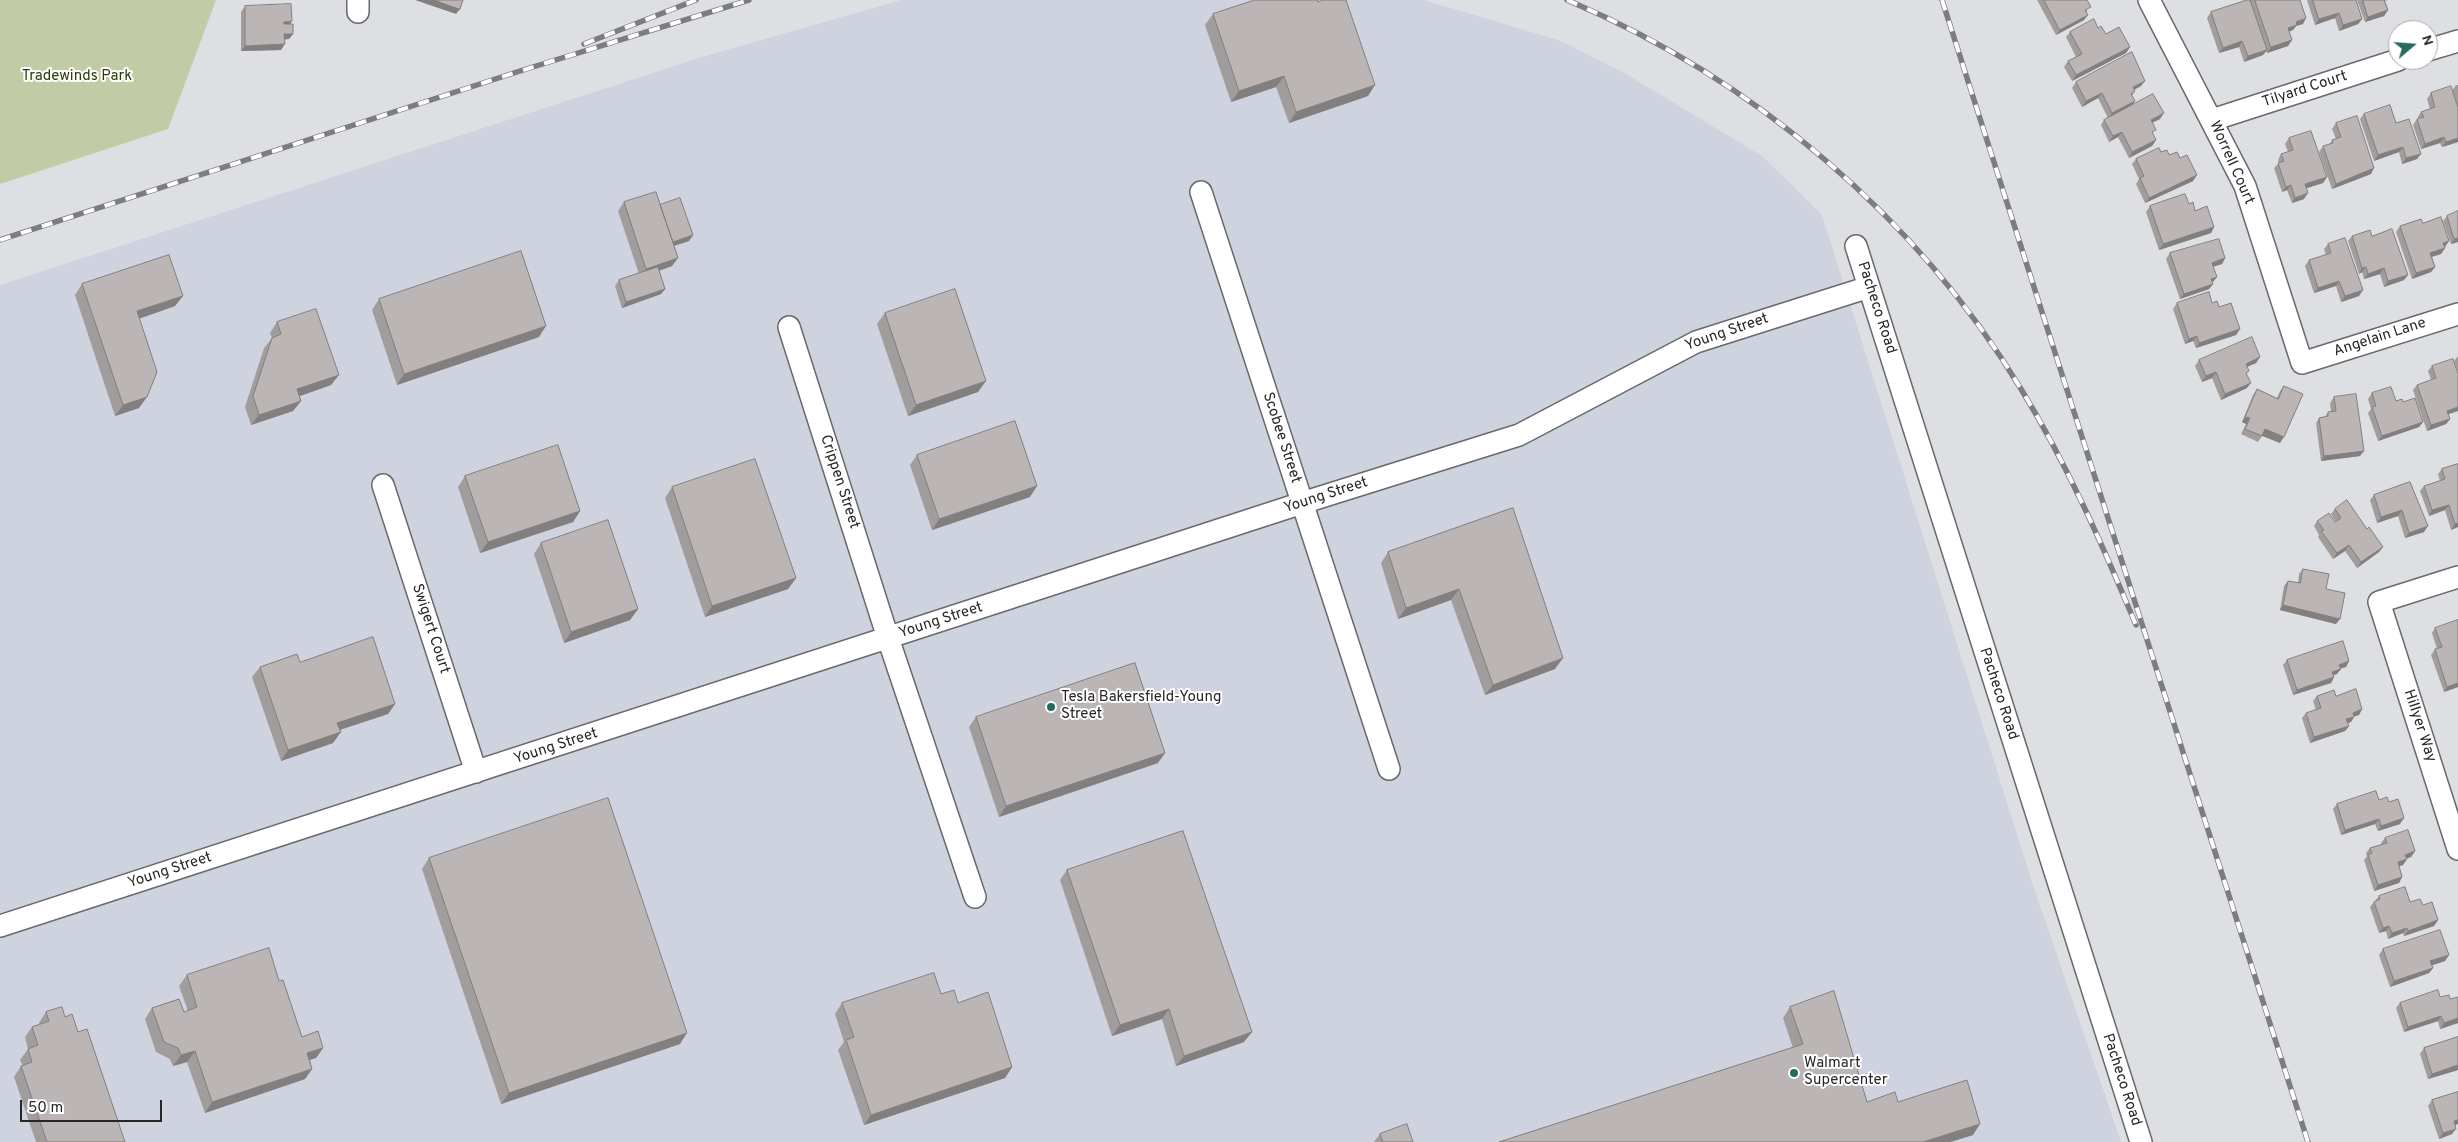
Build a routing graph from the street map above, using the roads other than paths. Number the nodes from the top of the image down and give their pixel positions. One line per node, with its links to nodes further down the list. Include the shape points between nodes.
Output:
1 (2149, 0): 5 (street, Worrell Court)
2 (2458, 41): 3 (street)
3 (2438, 47)
4 (2388, 63): 5 (street, Tilyard Court)
5 (2212, 120): 11 (street, Worrell Court, via 2245,186)
6 (1201, 192): 13 (street, Scobee Street)
7 (1856, 246): 8 (street, Pacheco Road)
8 (1869, 287): 13 (street, Young Street, via 1696,342 1519,436); 21 (street, Pacheco Road)
9 (2458, 314): 11 (street, Angelain Lane)
10 (789, 327): 15 (street, Crippen Street)
11 (2302, 364)
12 (383, 485): 17 (street, Swigert Court)
13 (1302, 503): 15 (street, Young Street); 16 (street, Scobee Street)
14 (2458, 577): 18 (street, Hillyer Way, via 2379,602)
15 (888, 638): 17 (street, Young Street); 19 (street, Crippen Street)
16 (1389, 769)
17 (476, 772): 20 (street, Young Street)
18 (2458, 849)
19 (975, 897)
20 (0, 926)
21 (2141, 1142)

